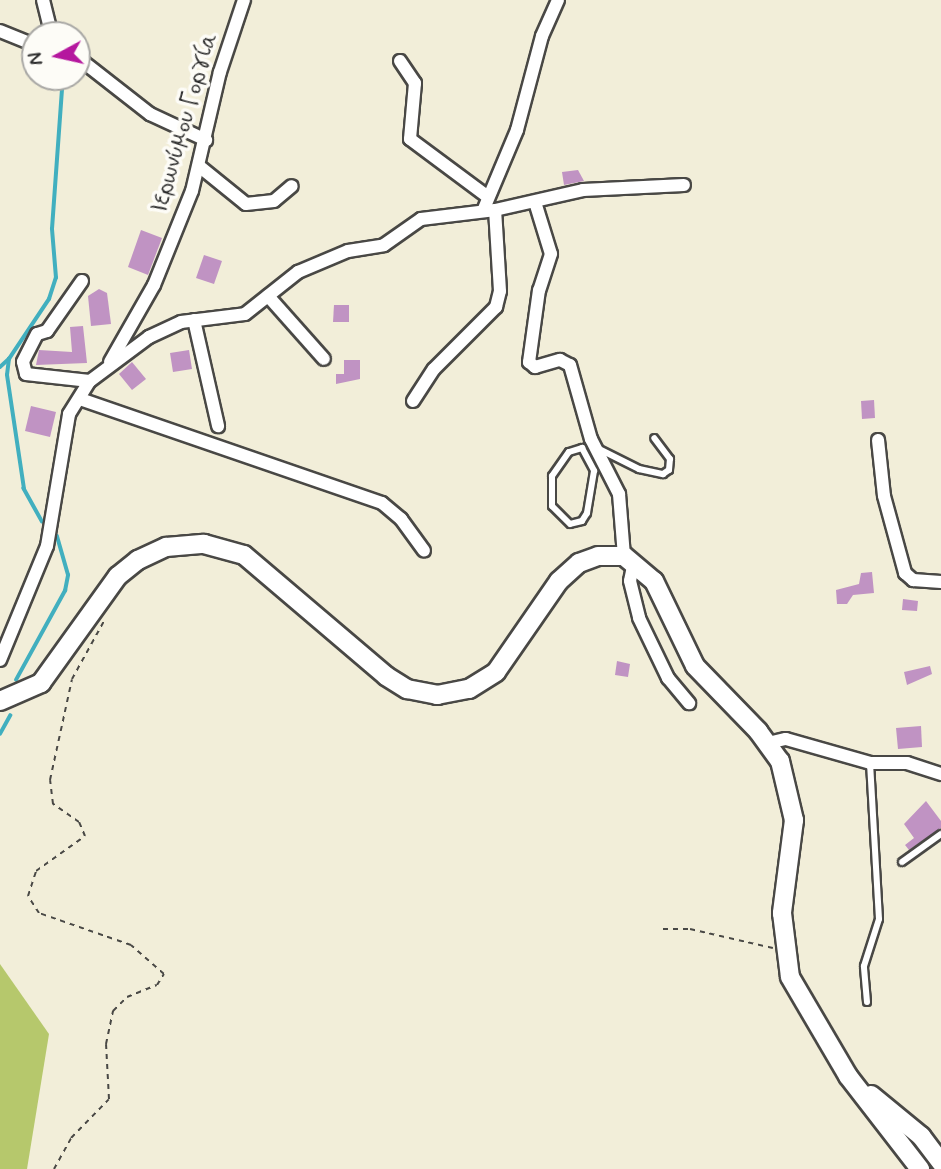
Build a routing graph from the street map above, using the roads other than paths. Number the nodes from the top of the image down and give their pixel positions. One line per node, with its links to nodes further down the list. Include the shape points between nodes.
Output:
1 (43, 0): 4 (street)
2 (244, 0): 9 (street, Ιερωνύμου Γοργία, via 220,72)
3 (558, 0): 13 (street, via 542,36 517,130)
4 (48, 21)
5 (0, 31): 6 (street)
6 (21, 39)
7 (400, 61): 13 (street, via 415,83 410,139)
8 (91, 68): 9 (street, via 149,114)
9 (205, 140): 10 (street, Ιερωνύμου Γοργία)
10 (199, 166): 12 (street, via 246,204 274,201); 20 (street, Ιερωνύμου Γοργία, via 154,285)
11 (684, 185): 14 (street, via 583,191)
12 (292, 186)
13 (488, 197): 15 (street)
14 (535, 202): 15 (street); 27 (street, via 551,254 539,290 529,362 535,367 560,360 570,365)
15 (489, 210): 17 (street, via 421,219 384,245 348,251 298,272); 23 (street, via 500,291 496,307 434,369)
16 (82, 281): 21 (street, via 47,331 37,334 23,362 26,374)
17 (268, 296): 18 (street, via 234,317); 19 (street)
18 (194, 320): 20 (street, via 158,331); 24 (street)
19 (324, 359)
20 (106, 369): 21 (street)
21 (90, 381): 22 (street)
22 (79, 399): 30 (street, via 382,503 401,519); 33 (street, via 65,434 47,546)
23 (413, 401)
24 (218, 425)
25 (654, 438): 27 (lane, via 670,459 669,470 663,474 639,469)
26 (878, 440): 32 (street, via 884,496 905,573 913,580)
27 (596, 447): 28 (street)
28 (606, 465): 29 (lane); 31 (street, via 619,494)
29 (594, 471): 29 (lane, via 582,448 556,465 552,506 566,523 582,521 587,513)
30 (424, 551)
31 (629, 559): 34 (main road, via 589,558 569,569 496,672 469,689 445,695 415,692 396,683 267,570 225,547 180,544 147,555 118,576 41,683); 35 (street, via 636,612 664,671); 36 (main road, via 661,592 695,666)
32 (941, 582)
33 (0, 660)
34 (0, 701)
35 (689, 703)
36 (768, 743): 37 (street, via 786,739); 42 (main road, via 788,781 794,820 782,913 784,946 797,993)
37 (870, 763): 38 (street, via 907,763); 41 (lane, via 879,919 864,966)
38 (941, 774)
39 (941, 834): 40 (lane)
40 (902, 862)
41 (867, 1002)
42 (848, 1076): 43 (main road, via 911,1126); 44 (main road)
43 (941, 1163)
44 (920, 1169)

